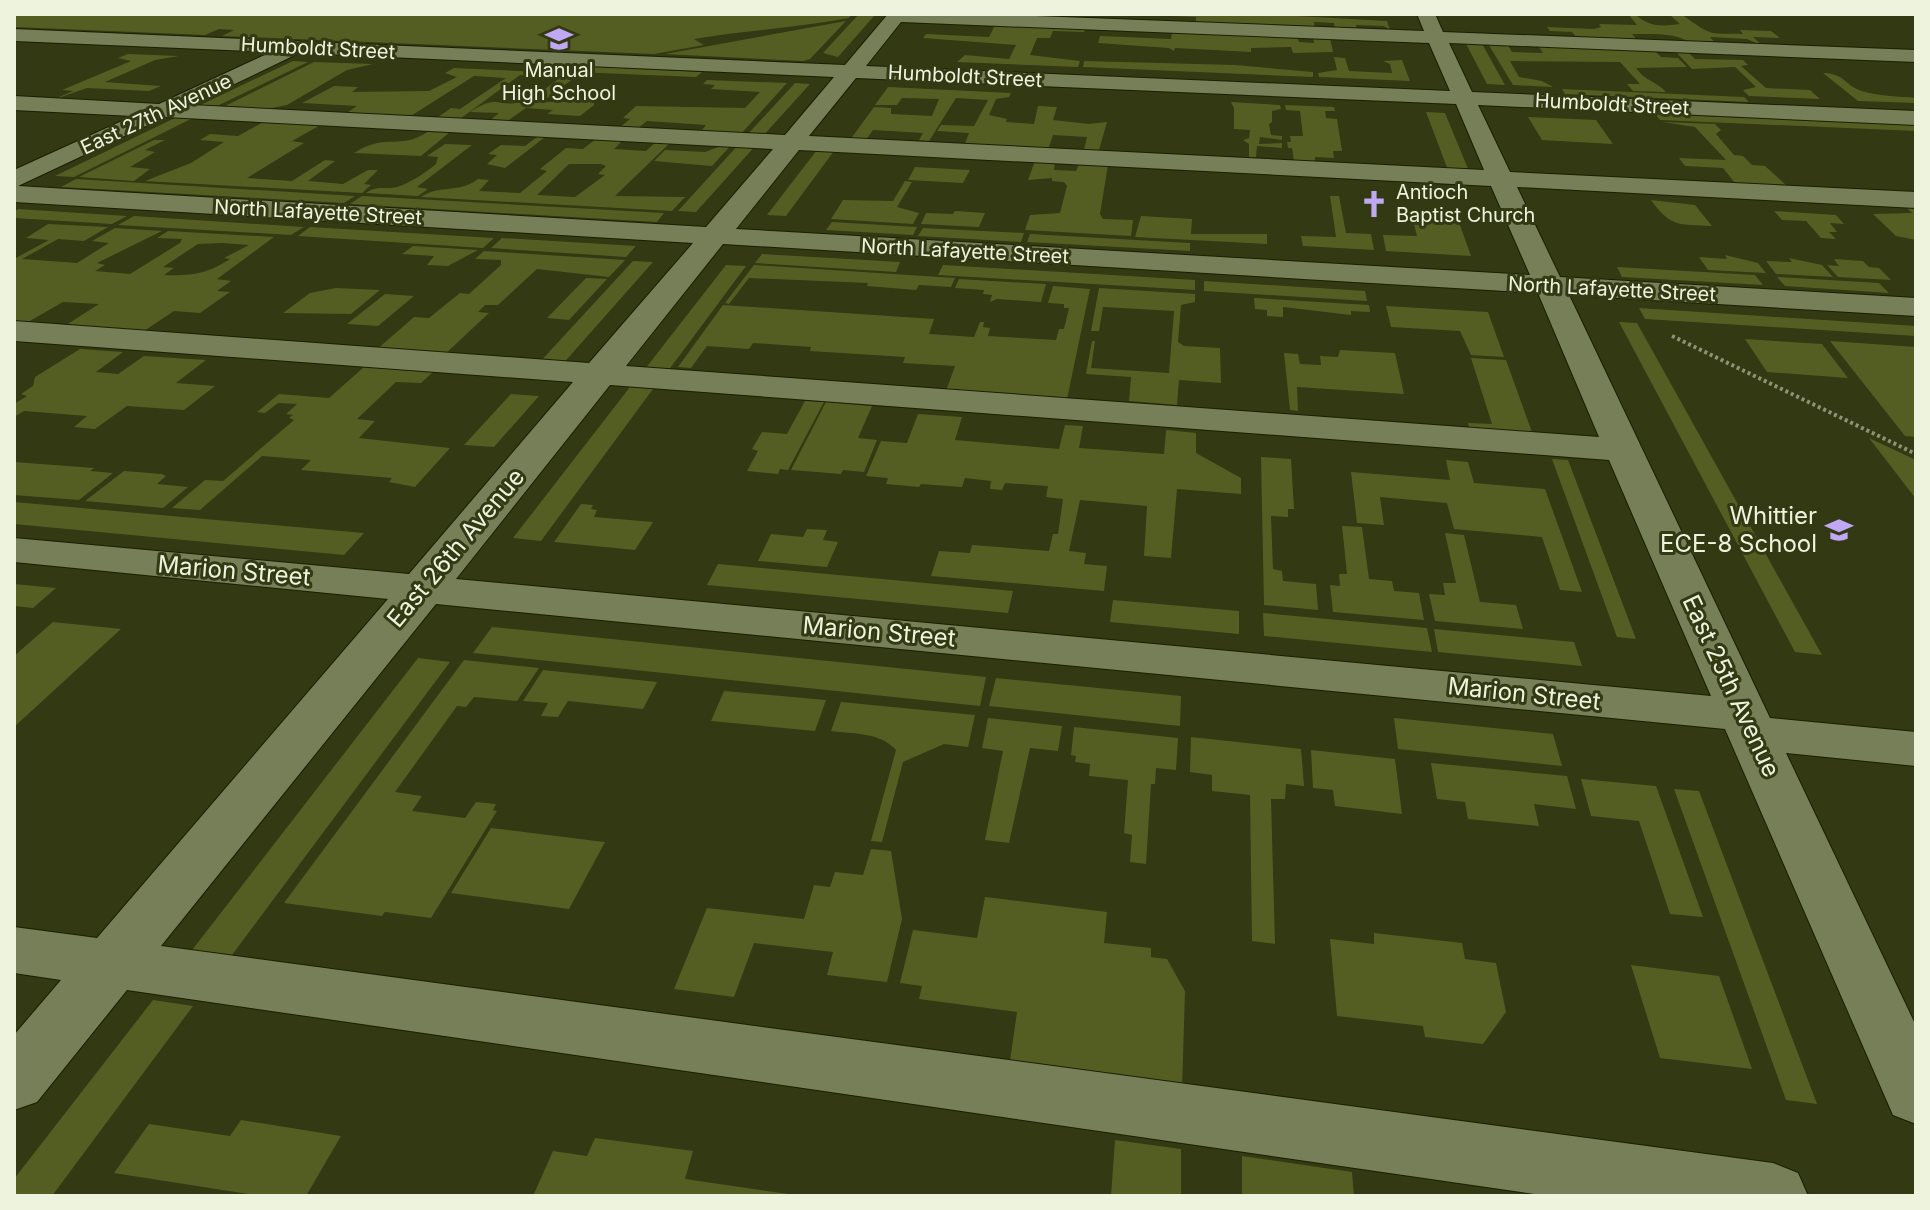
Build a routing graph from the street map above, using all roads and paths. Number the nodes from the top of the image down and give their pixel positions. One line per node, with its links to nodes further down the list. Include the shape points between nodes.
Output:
1 (1426, 14): 4 (street, East 25th Avenue)
2 (897, 15): 4 (street); 7 (street, East 26th Avenue)
3 (14, 35): 5 (street, Humboldt Street)
4 (1437, 38): 6 (street); 8 (street, East 25th Avenue)
5 (297, 47): 7 (street, Humboldt Street); 10 (street, East 27th Avenue)
6 (1916, 56)
7 (850, 71): 8 (street, Humboldt Street); 12 (street, East 26th Avenue)
8 (1464, 98): 11 (street, Humboldt Street); 13 (street, East 25th Avenue)
9 (14, 103): 10 (street)
10 (162, 111): 12 (street); 14 (street, East 27th Avenue)
11 (1916, 118)
12 (791, 143): 13 (street); 17 (street, East 26th Avenue)
13 (1501, 179): 16 (street); 18 (street, East 25th Avenue)
14 (14, 180)
15 (14, 194): 17 (street, North Lafayette Street)
16 (1916, 200)
17 (714, 236): 18 (street, North Lafayette Street, via 1286,258); 22 (street, East 26th Avenue)
18 (1549, 285): 19 (street, North Lafayette Street); 23 (street, East 25th Avenue)
19 (1916, 307)
20 (14, 331): 22 (street)
21 (1662, 331): 24 (path)
22 (600, 374): 23 (street); 26 (street, East 26th Avenue)
23 (1624, 450): 27 (street, East 25th Avenue)
24 (1916, 454)
25 (14, 550): 26 (street, Marion Street)
26 (422, 588): 27 (street, Marion Street); 30 (street, East 26th Avenue)
27 (1748, 724): 28 (street, Marion Street); 32 (street, East 25th Avenue)
28 (1916, 749)
29 (14, 950): 30 (street)
30 (112, 964): 31 (street, East 26th Avenue); 33 (street)
31 (14, 1082)
32 (1916, 1095)
33 (1773, 1196)

